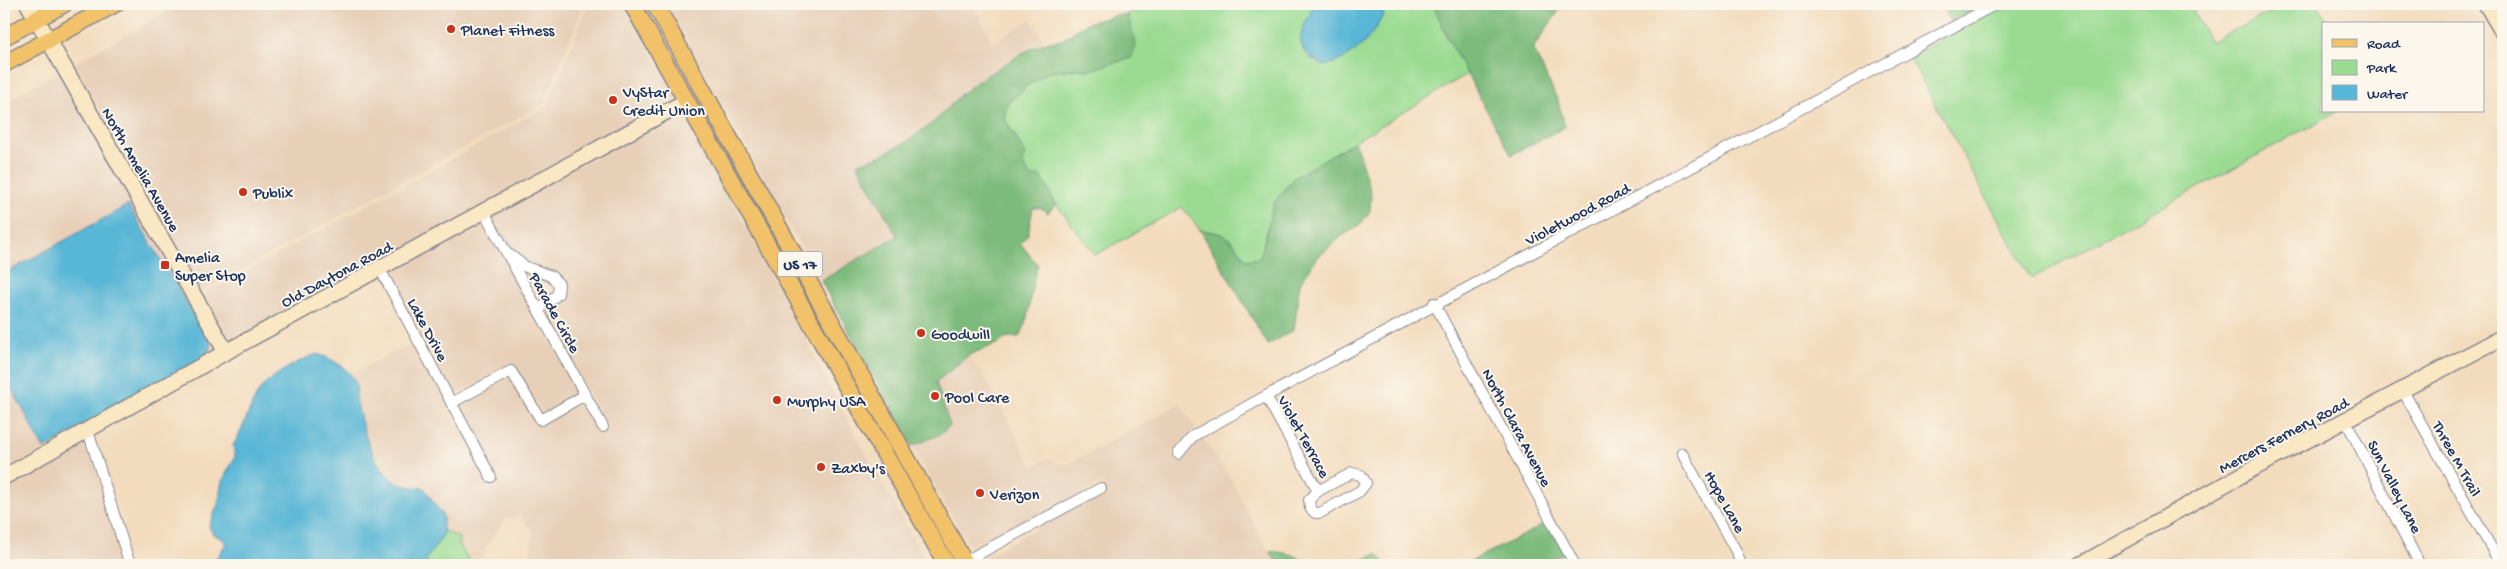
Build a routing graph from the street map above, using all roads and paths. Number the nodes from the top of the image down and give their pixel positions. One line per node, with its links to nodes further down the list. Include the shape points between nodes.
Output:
1 (28, 4): 8 (street, North Amelia Avenue)
2 (64, 4): 8 (main road)
3 (115, 4): 11 (main road)
4 (632, 4): 13 (main road, US 17)
5 (655, 4): 14 (main road, US 17)
6 (1996, 4): 20 (street, Violetwood Road)
7 (2486, 4): 9 (street)
8 (37, 19): 10 (main road); 11 (street, North Amelia Avenue)
9 (2503, 32)
10 (4, 37)
11 (49, 39): 12 (main road); 26 (street, North Amelia Avenue)
12 (4, 64)
13 (674, 80): 14 (main road, via 687,90); 15 (main road, US 17)
14 (706, 95): 16 (main road, US 17)
15 (686, 101): 16 (main road, via 703,109 722,141); 17 (street, Old Daytona Road); 21 (main road, US 17)
16 (748, 170): 23 (main road, US 17)
17 (484, 212): 18 (street, Parade Circle); 19 (street, Old Daytona Road)
18 (505, 251): 22 (street, Parade Circle); 22 (street, via 526,267 551,276 559,284 558,294)
19 (380, 269): 26 (street, Old Daytona Road); 31 (street, Lake Drive)
20 (1434, 304): 30 (street, Violetwood Road); 44 (street, North Clara Avenue)
21 (804, 309): 23 (main road, via 818,321); 24 (main road, US 17)
22 (538, 310): 29 (street, Parade Circle)
23 (832, 322): 27 (main road, US 17)
24 (819, 334): 27 (main road, via 834,340); 43 (main road, US 17)
25 (2503, 337): 28 (street, Mercers Fernery Road)
26 (226, 352): 34 (street, Old Daytona Road)
27 (852, 358): 41 (main road, US 17)
28 (2403, 391): 32 (street, Mercers Fernery Road); 48 (street, Three M Trail)
29 (585, 396): 31 (street, via 541,420 511,371); 33 (street, Parade Circle)
30 (1266, 396): 36 (street, Violetwood Road, via 1193,436); 40 (street, Violet Terrace)
31 (452, 403): 38 (street, Lake Drive)
32 (2346, 421): 46 (street, Mercers Fernery Road); 47 (street, Sun Valley Lane)
33 (603, 427)
34 (88, 431): 37 (street, Old Daytona Road); 42 (street)
35 (1682, 453): 45 (street, Hope Lane)
36 (1178, 454)
37 (4, 477)
38 (491, 477)
39 (1101, 488): 41 (street)
40 (1318, 491): 40 (street, Violet Terrace, via 1352,473 1361,475 1366,483 1360,491 1315,513 1309,500)
41 (963, 564)
42 (130, 565)
43 (947, 565)
44 (1575, 565)
45 (1741, 565)
46 (2080, 565)
47 (2420, 565)
48 (2501, 565)

